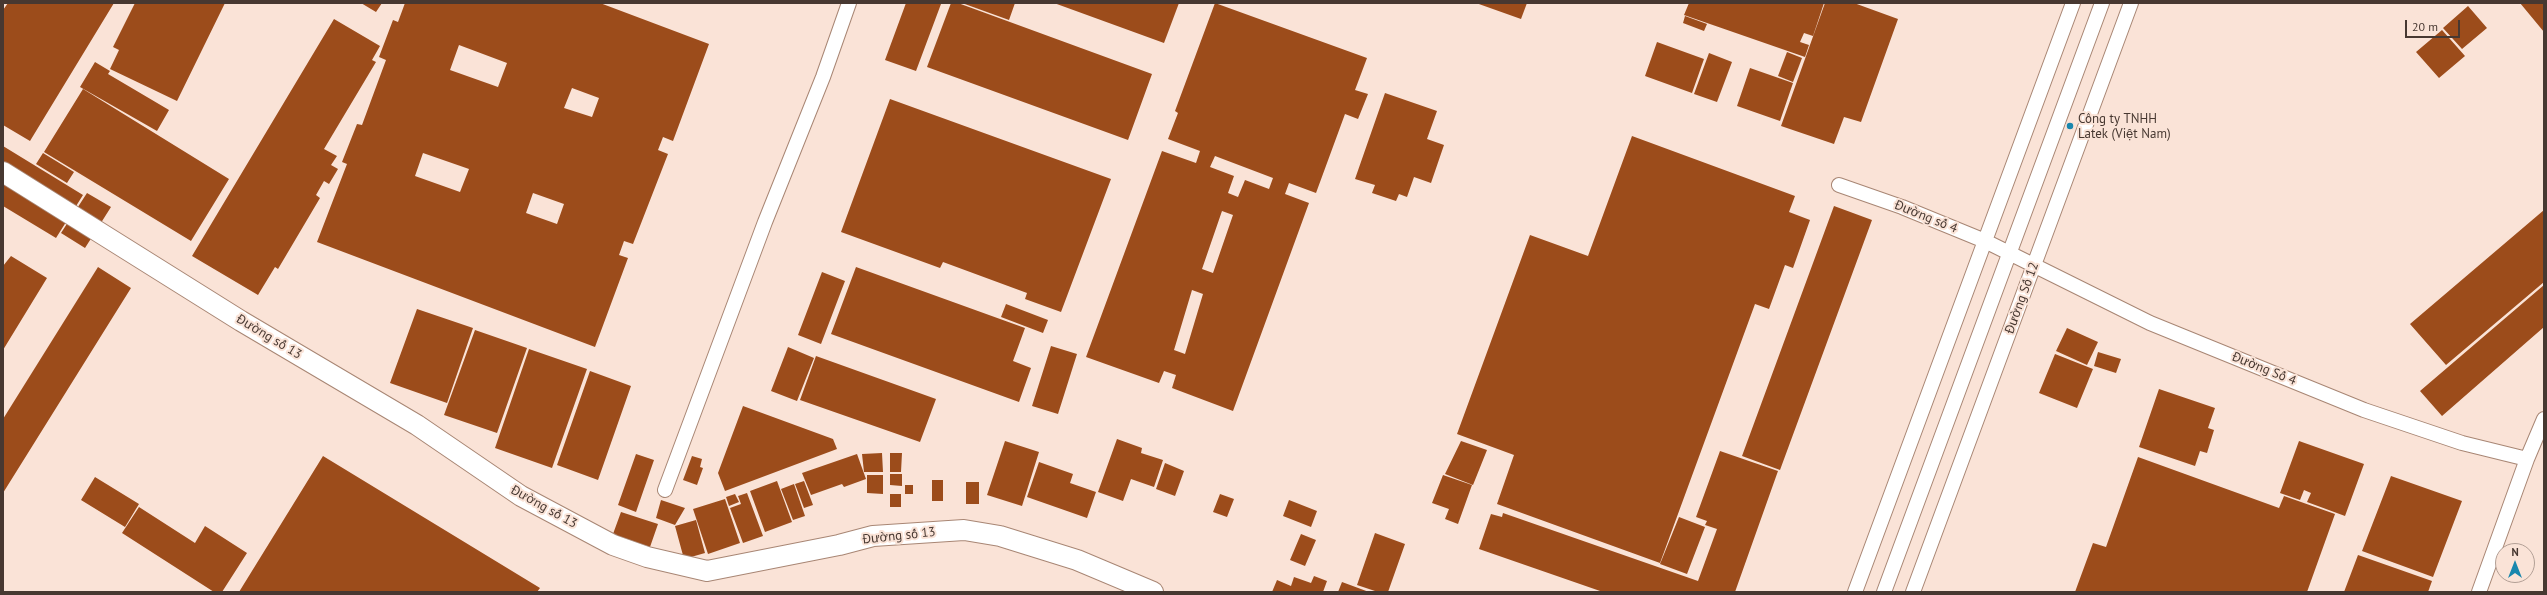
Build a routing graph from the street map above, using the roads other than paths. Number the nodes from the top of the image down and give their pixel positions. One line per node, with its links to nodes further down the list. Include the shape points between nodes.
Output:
1 (850, 3): 12 (street, via 764,222)
2 (2073, 3): 7 (street)
3 (2102, 3): 8 (street, Đường Số 12)
4 (2131, 3): 9 (street, Đường Số 12)
5 (3, 172): 13 (street, Đường số 13, via 241,321 417,425 521,496 614,545 640,555 707,571 873,536 964,530 1000,536 1070,558)
6 (1839, 185): 7 (street, Đường số 4, via 1902,207)
7 (1985, 241): 8 (street, Đường số 4); 14 (street)
8 (2011, 252): 9 (street, Đường Số 4); 15 (street, Đường Số 12)
9 (2034, 266): 11 (street, Đường Số 4, via 2150,323 2364,410 2462,443); 16 (street, Đường Số 12)
10 (2544, 419): 11 (street)
11 (2527, 459): 17 (street)
12 (665, 490)
13 (1153, 592)
14 (1855, 592)
15 (1884, 592)
16 (1913, 592)
17 (2479, 592)

